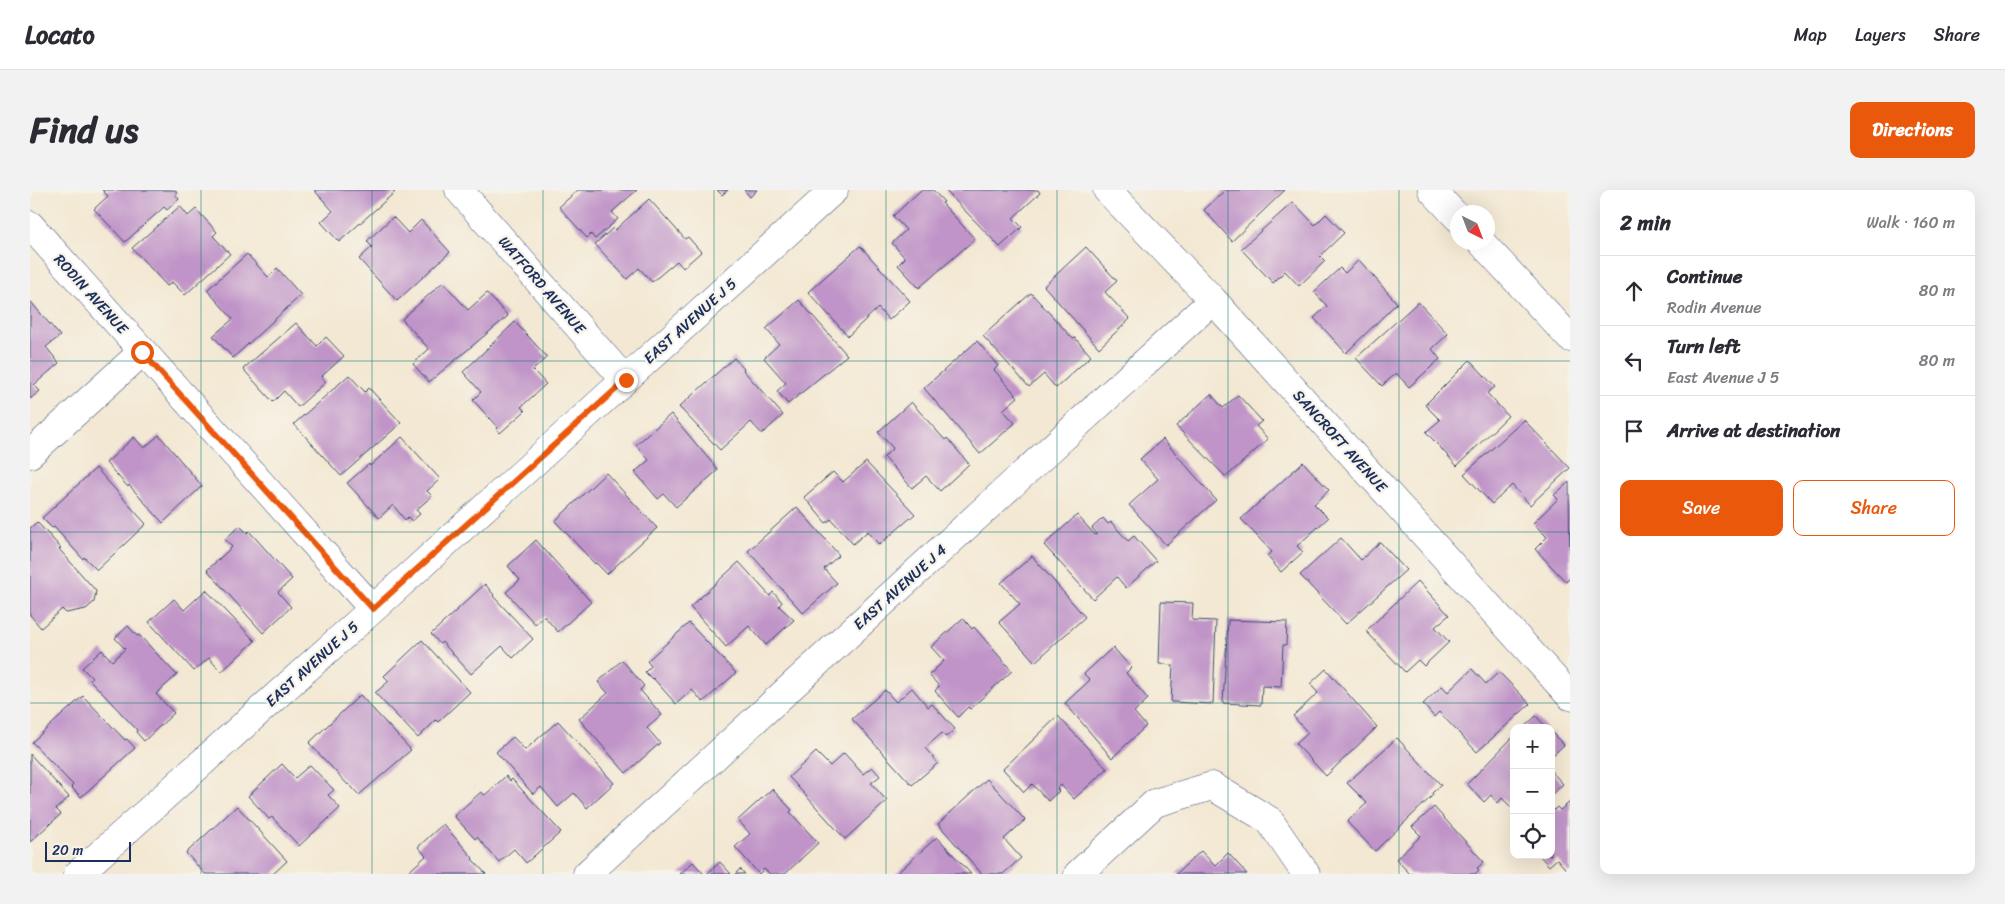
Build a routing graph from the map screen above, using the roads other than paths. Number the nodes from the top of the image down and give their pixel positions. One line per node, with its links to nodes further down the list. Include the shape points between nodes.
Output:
1 (458, 190): 11 (street, WATFORD AVENUE)
2 (834, 190): 11 (street, EAST AVENUE J 5)
3 (1107, 190): 8 (street, SANCROFT AVENUE)
4 (1432, 190): 5 (street)
5 (1450, 209)
6 (30, 225): 10 (street, RODIN AVENUE)
7 (1488, 250): 9 (street)
8 (1213, 300): 14 (street, SANCROFT AVENUE); 16 (street, EAST AVENUE J 4)
9 (1570, 338)
10 (142, 352): 12 (street); 13 (street, RODIN AVENUE)
11 (626, 380): 13 (street, EAST AVENUE J 5)
12 (30, 454)
13 (373, 609): 15 (street, EAST AVENUE J 5)
14 (1570, 696)
15 (78, 874)
16 (587, 874)
17 (1078, 874): 18 (street, via 1155,803 1212,786 1269,820)
18 (1306, 874)

